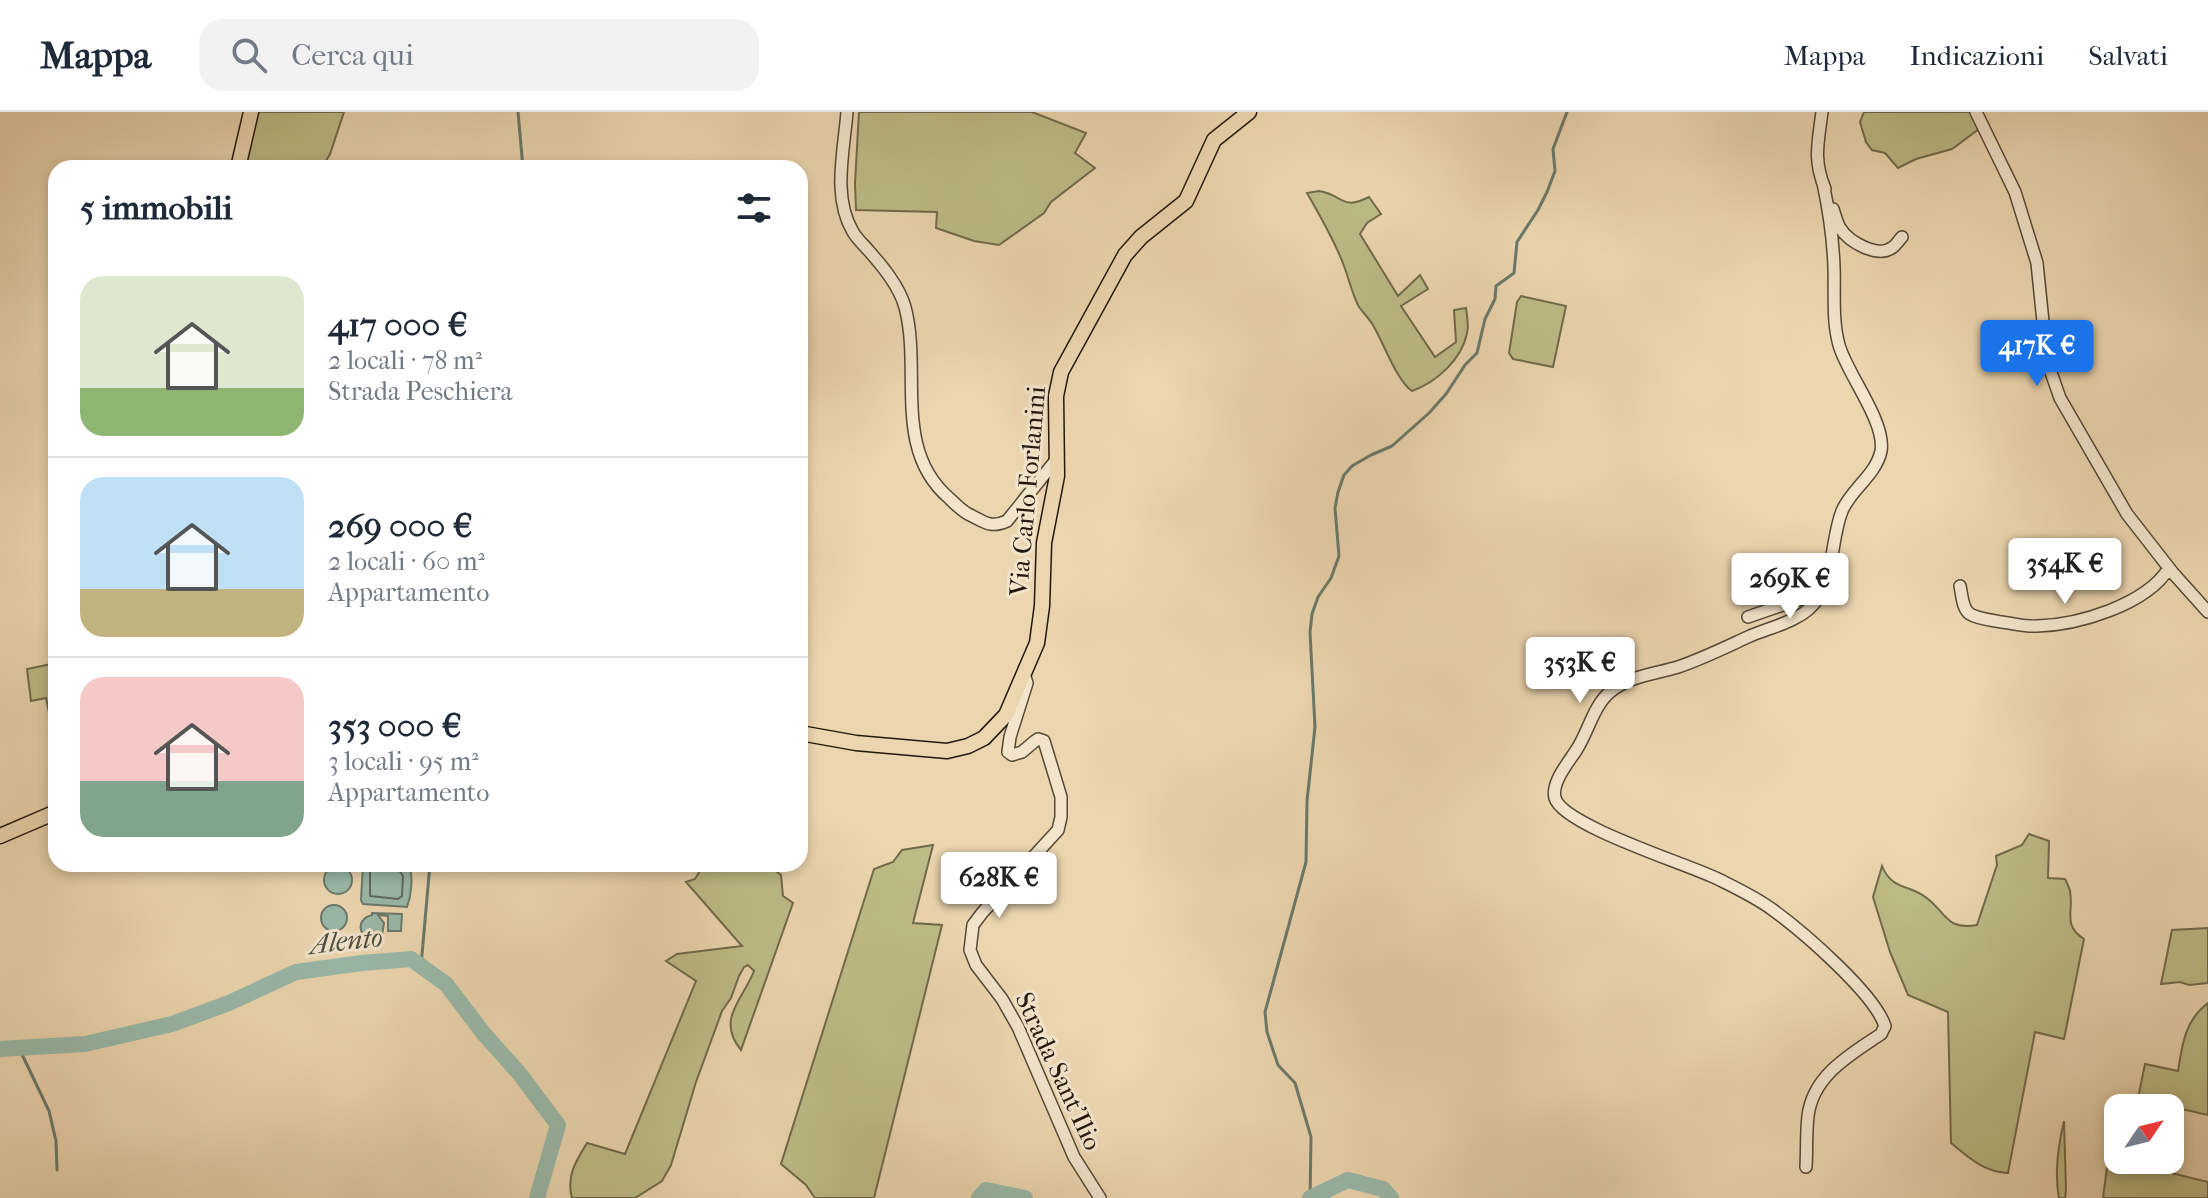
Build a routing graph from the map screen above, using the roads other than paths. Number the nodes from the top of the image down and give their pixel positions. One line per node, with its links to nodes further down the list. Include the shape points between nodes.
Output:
1 (251, 112): 6 (main road)
2 (847, 112): 9 (street, via 843,211 902,297 909,324 916,447 928,475 964,512 997,525 1007,521)
3 (1249, 112): 9 (main road, Via Carlo Forlanini, via 1214,140 1186,201 1125,255 1061,372)
4 (1822, 112): 7 (street, via 1817,150)
5 (1976, 112): 10 (street, via 2015,192 2037,263 2047,361 2060,398 2127,514)
6 (240, 160)
7 (1823, 183): 8 (street, via 1841,229 1851,240 1886,251); 12 (street, via 1839,347 1874,418 1882,448 1843,508)
8 (1902, 237)
9 (1056, 460): 15 (main road, Via Carlo Forlanini, via 1037,643)
10 (2169, 568): 11 (street, via 2161,581 2103,613 2034,627 1970,614); 13 (street)
11 (1960, 586)
12 (1820, 592): 14 (street); 19 (street, via 1809,609 1789,620 1679,667 1627,681 1608,694 1554,791 1556,802 1570,815 1636,848 1717,878 1771,908 1812,941 1882,1018 1881,1034 1832,1068 1817,1088 1807,1118)
13 (2208, 612)
14 (1748, 617)
15 (1025, 674): 16 (main road, Via Carlo Forlanini, via 999,724 959,749 894,747); 20 (street, Strada Sant'Ilio, via 1008,752 1018,754 1038,739 1044,741 1061,797 1061,817 1048,843 973,925 970,950 1018,1027 1074,1157)
16 (808, 734)
17 (48, 815): 18 (main road)
18 (0, 836)
19 (1806, 1167)
20 (1100, 1198)

